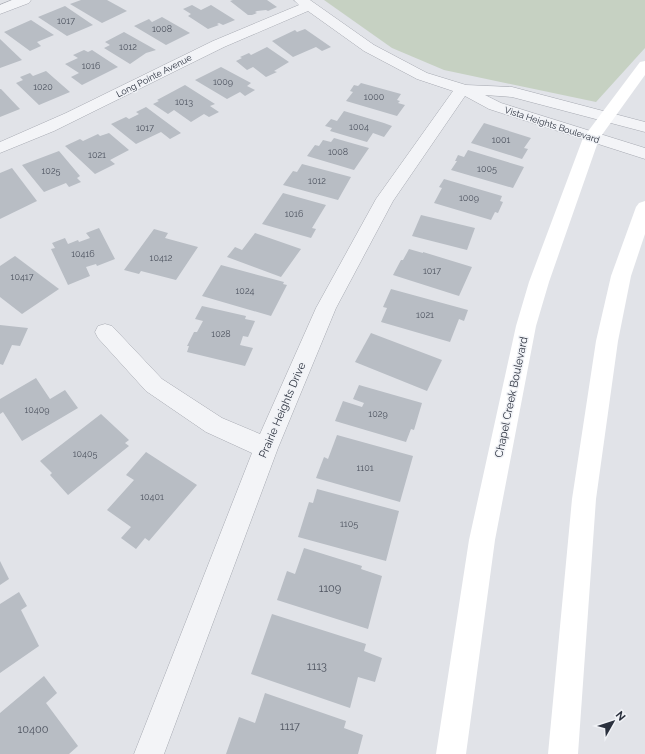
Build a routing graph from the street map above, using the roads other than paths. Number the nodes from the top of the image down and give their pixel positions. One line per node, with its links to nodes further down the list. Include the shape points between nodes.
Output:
1 (24, 0): 3 (street)
2 (305, 3): 5 (street, Vista Heights Boulevard, via 369,48 422,76); 9 (street, Long Pointe Avenue, via 104,102)
3 (0, 10)
4 (645, 65): 6 (main road, Chapel Creek Boulevard)
5 (462, 89): 6 (street, Vista Heights Boulevard, via 512,92); 8 (street, Vista Heights Boulevard, via 495,106); 13 (street, Prairie Heights Drive, via 378,212 326,308)
6 (606, 117): 7 (street, Vista Heights Boulevard); 8 (main road, Chapel Creek Boulevard)
7 (645, 127)
8 (591, 138): 10 (street, Vista Heights Boulevard); 15 (main road, Chapel Creek Boulevard, via 539,282 526,326 482,540)
9 (0, 148)
10 (645, 154)
11 (645, 207): 16 (main road, via 621,276 606,349 584,499)
12 (105, 332): 13 (street, via 154,385 214,425)
13 (266, 448): 14 (street, Prairie Heights Drive)
14 (149, 754)
15 (451, 754)
16 (563, 754)

